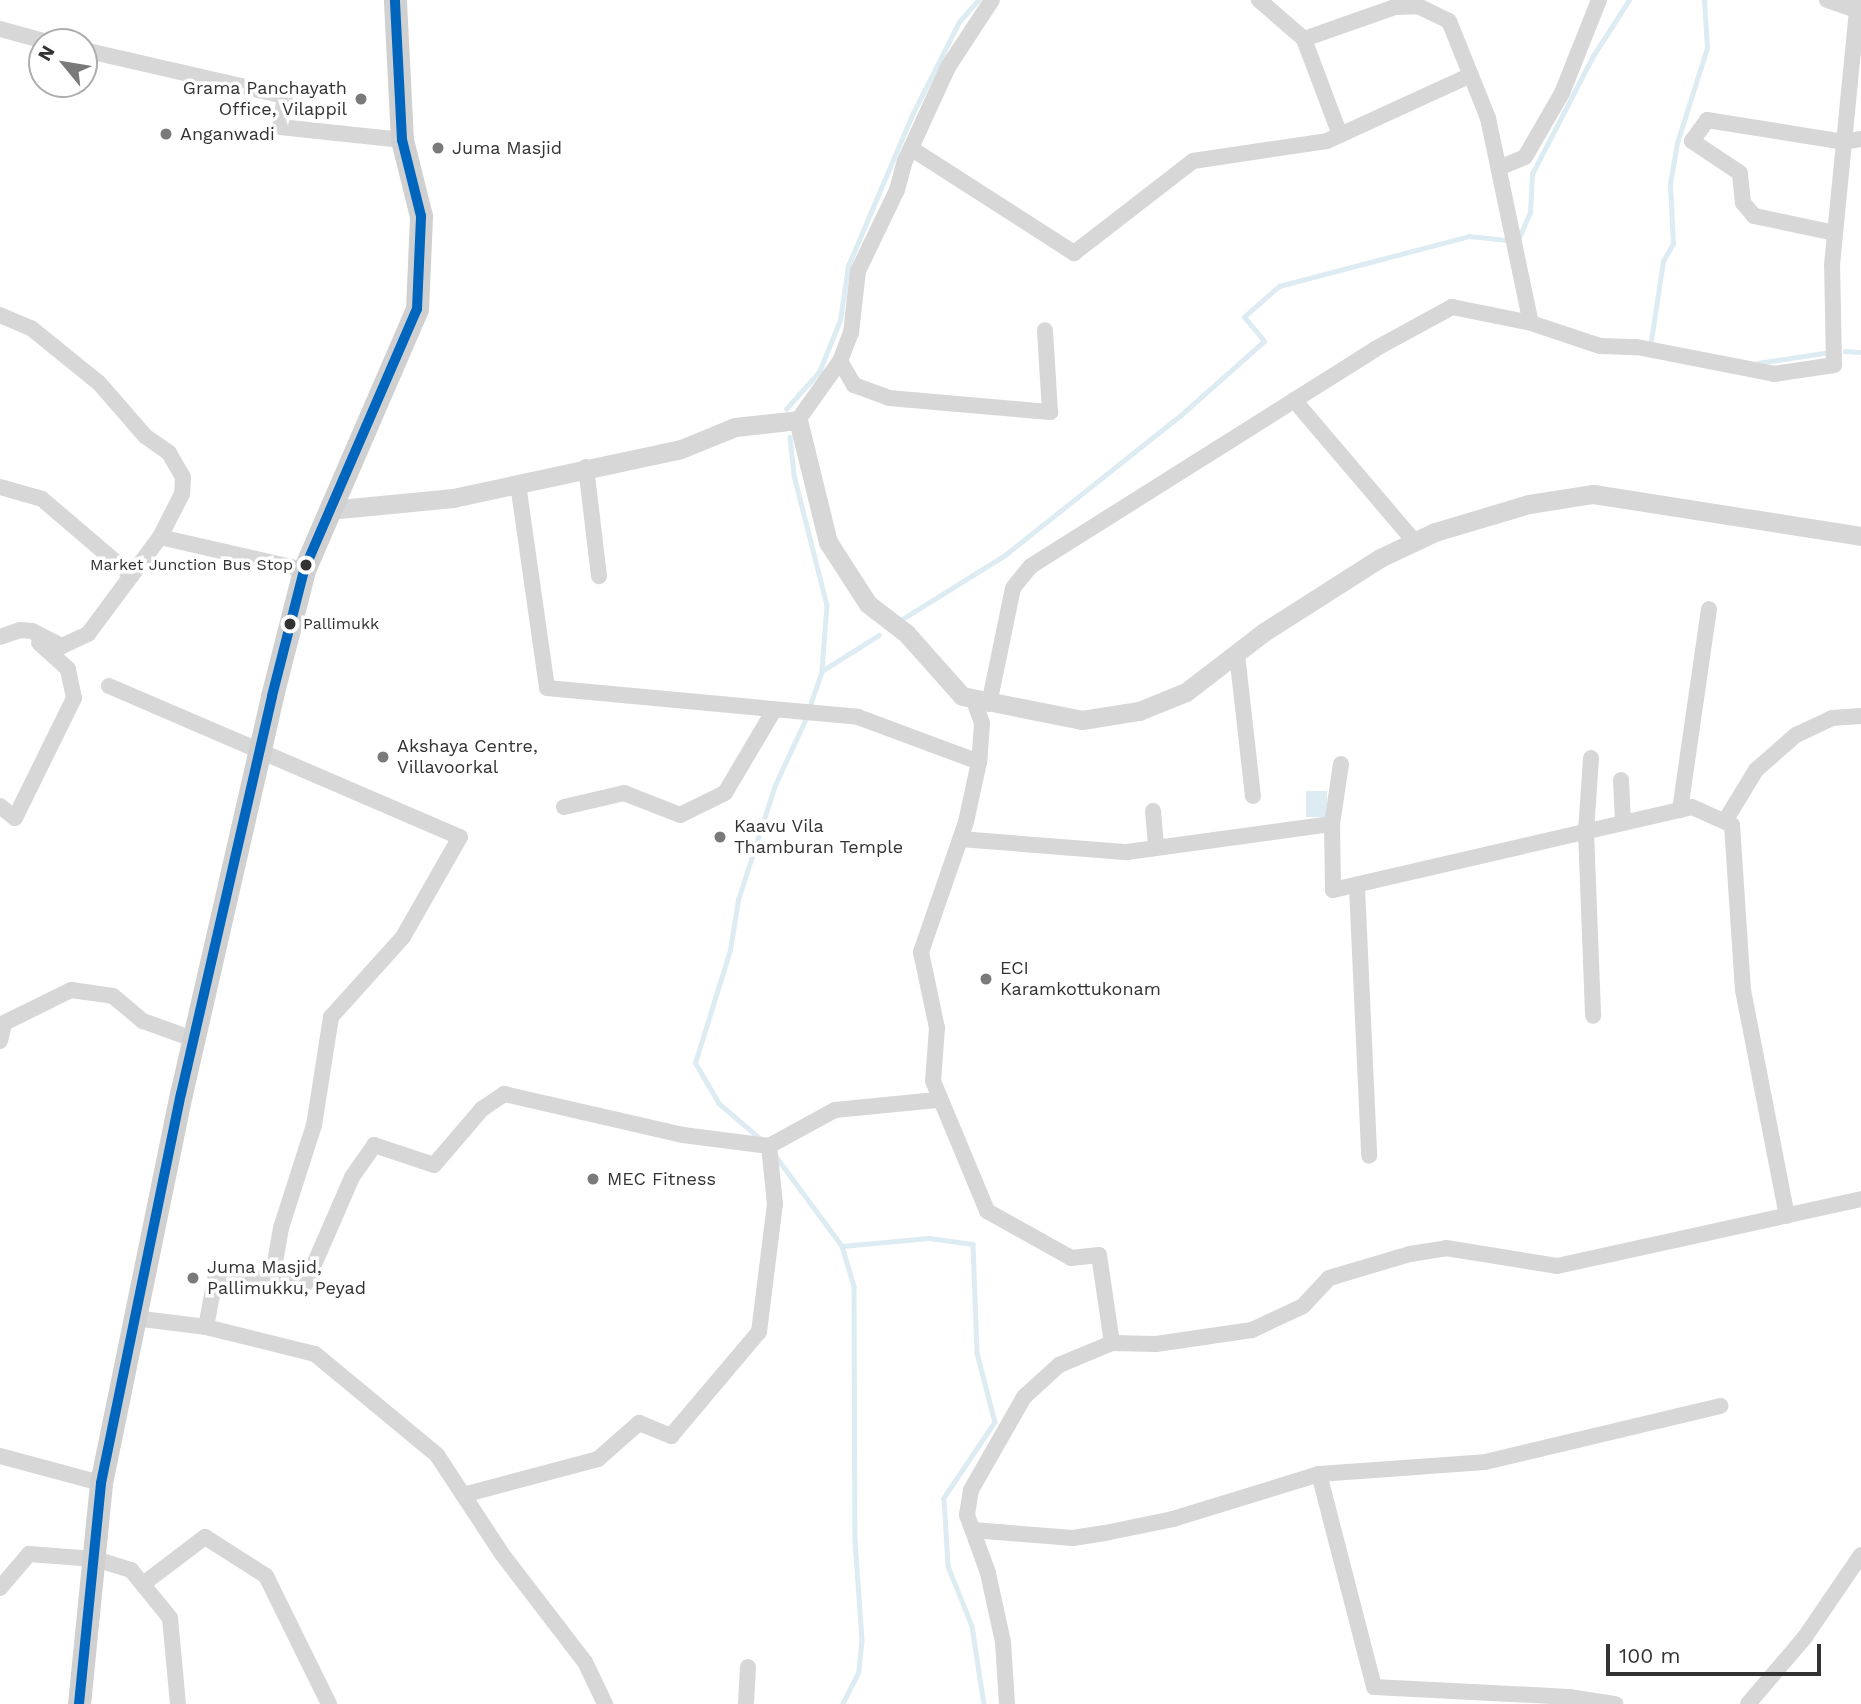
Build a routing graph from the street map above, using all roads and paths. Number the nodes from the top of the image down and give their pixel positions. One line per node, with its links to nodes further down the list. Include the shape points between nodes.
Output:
1 (395, 0): 14 (main road)
2 (992, 0): 16 (street, via 948,67)
3 (1259, 0): 10 (street)
4 (1599, 0): 17 (street, via 1562,93 1525,158)
5 (1827, 0): 7 (street)
6 (1395, 3): 10 (street); 12 (street, via 1418,6 1449,21)
7 (1859, 8): 15 (street)
8 (0, 29): 9 (street)
9 (28, 37)
10 (1304, 39): 13 (street)
11 (98, 53): 14 (street, via 285,96 279,127)
12 (1471, 75): 13 (street); 17 (street, via 1488,118)
13 (1340, 135): 16 (street, via 1327,141 1193,161 1074,253)
14 (402, 139): 28 (main road, via 421,216 417,309)
15 (1853, 141): 18 (street); 18 (street, via 1707,120 1692,141 1741,173 1743,203 1754,216)
16 (912, 149): 22 (street, via 859,271 851,333)
17 (1499, 168): 20 (street)
18 (1835, 233): 20 (street, via 1834,365 1774,374 1637,347 1600,346)
19 (0, 315): 30 (street, via 31,328 99,383 145,436 169,453 183,477 182,494)
20 (1531, 323): 23 (street, via 1452,307)
21 (1045, 330): 22 (street, via 1050,412 889,398 854,385)
22 (840, 361): 24 (street)
23 (1294, 400): 31 (street); 40 (street, via 1031,566 1013,588)
24 (798, 419): 25 (street, via 735,427 681,449); 40 (street, via 828,542 844,573 868,604 920,648 948,684)
25 (586, 467): 26 (street); 34 (street)
26 (518, 484): 28 (street, via 453,498); 41 (street, via 547,688)
27 (0, 487): 33 (street, via 43,499)
28 (329, 510): 32 (main road)
29 (1861, 536): 31 (street, via 1593,494 1529,504)
30 (160, 537): 32 (street); 33 (street)
31 (1414, 541): 38 (street, via 1330,587)
32 (304, 570): 43 (main road)
33 (132, 576): 36 (street, via 88,634 62,646)
34 (599, 576)
35 (1709, 609): 51 (street)
36 (20, 630): 37 (street); 49 (street, via 54,652 68,670 74,698 15,818)
37 (0, 637)
38 (1237, 654): 40 (street, via 1186,692 1102,720); 48 (street)
39 (109, 686): 43 (street)
40 (982, 702): 45 (street)
41 (774, 710): 45 (street, via 858,717); 50 (street, via 725,793 680,815 624,793)
42 (1861, 716): 53 (street, via 1832,718 1796,735 1756,770)
43 (260, 748): 62 (main road); 69 (street, via 460,837 403,937 331,1017 314,1125 281,1228)
44 (1591, 758): 56 (street)
45 (979, 762): 57 (street)
46 (1342, 764): 55 (street)
47 (1621, 780): 54 (street)
48 (1253, 796)
49 (0, 806)
50 (564, 807)
51 (1680, 810): 53 (street, via 1692,807); 54 (street)
52 (1153, 811): 58 (street)
53 (1726, 821): 68 (street, via 1732,825 1743,990)
54 (1623, 823): 56 (street)
55 (1332, 824): 58 (street); 59 (street, via 1333,890)
56 (1586, 831): 59 (street); 60 (street)
57 (960, 839): 58 (street, via 1127,852); 64 (street, via 921,952 937,1028 933,1082)
58 (1156, 848)
59 (1357, 887): 66 (street)
60 (1594, 1016)
61 (2, 1020): 62 (street, via 71,990 113,996 143,1021); 63 (street)
62 (193, 1039): 70 (main road)
63 (0, 1041)
64 (937, 1100): 65 (street, via 835,1110); 72 (street, via 987,1211 1071,1258 1099,1255)
65 (769, 1146): 69 (street, via 683,1135 505,1094 481,1109 433,1164 374,1145 352,1177 306,1283); 77 (street, via 775,1204 759,1332 671,1436 639,1423 598,1459)
66 (1369, 1156)
67 (1861, 1199): 68 (street)
68 (1787, 1216): 72 (street, via 1557,1266 1446,1248 1329,1278 1303,1306 1252,1330 1156,1344)
69 (272, 1280): 71 (street, via 216,1274)
70 (134, 1318): 71 (street); 76 (main road)
71 (206, 1327): 77 (street, via 315,1354 437,1455)
72 (1112, 1343): 78 (street, via 1059,1365 1024,1397 971,1490 967,1515)
73 (1720, 1406): 75 (street, via 1485,1462)
74 (0, 1456): 76 (street)
75 (1319, 1474): 78 (street, via 1173,1519 1105,1533 1073,1538); 90 (street, via 1374,1687 1569,1697)
76 (102, 1483): 80 (main road)
77 (463, 1495): 87 (street, via 585,1662)
78 (973, 1530): 89 (street, via 1003,1642)
79 (1861, 1555): 91 (street, via 1805,1637)
80 (84, 1559): 81 (street, via 131,1570); 82 (street, via 29,1555); 84 (main road)
81 (143, 1584): 85 (street, via 170,1618); 86 (street, via 205,1537 266,1576)
82 (0, 1588)
83 (748, 1667): 88 (street)
84 (79, 1704)
85 (178, 1704)
86 (329, 1704)
87 (605, 1704)
88 (746, 1704)
89 (1007, 1704)
90 (1615, 1704)
91 (1748, 1704)

